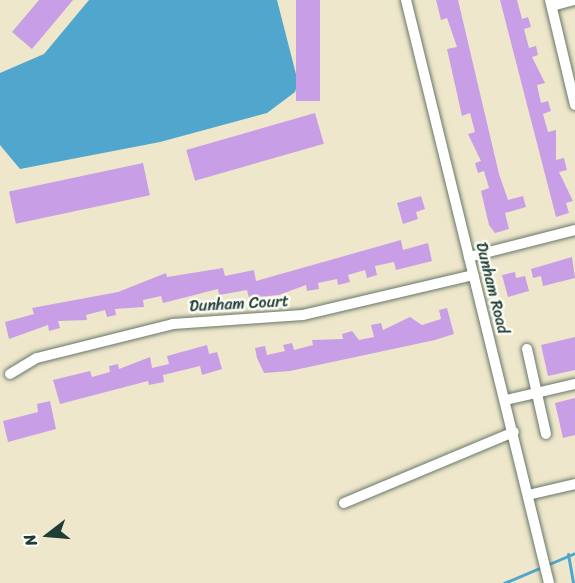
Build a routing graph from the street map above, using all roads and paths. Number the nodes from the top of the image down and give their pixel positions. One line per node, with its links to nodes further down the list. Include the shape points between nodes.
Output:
1 (406, 0): 6 (street, Dunham Road)
2 (575, 0): 3 (street)
3 (551, 3): 4 (street)
4 (575, 105)
5 (575, 230): 6 (street)
6 (469, 257): 7 (street, Dunham Road)
7 (473, 275): 9 (street, Dunham Court, via 303,315 173,324 37,358); 12 (street, Dunham Road)
8 (527, 349): 11 (street)
9 (10, 374)
10 (575, 384): 11 (street)
11 (537, 393): 12 (street); 14 (street)
12 (506, 400): 13 (street, Dunham Road)
13 (514, 432): 16 (street, Dunham Road); 17 (street)
14 (546, 434)
15 (575, 484): 16 (street)
16 (528, 495): 18 (street, Dunham Road)
17 (344, 503)
18 (549, 583)

